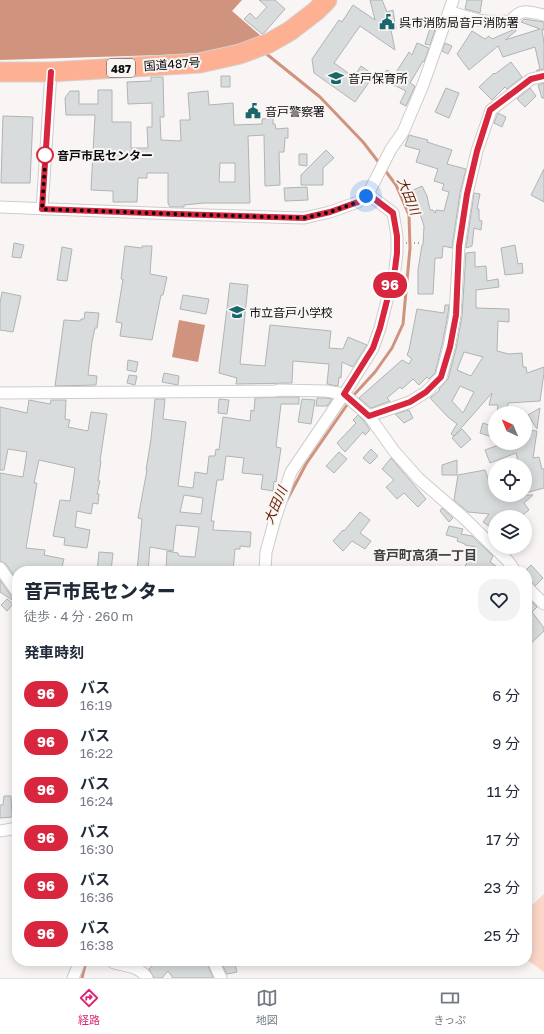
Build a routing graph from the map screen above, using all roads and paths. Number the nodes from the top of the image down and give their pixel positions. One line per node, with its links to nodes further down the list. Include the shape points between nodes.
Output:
1 (327, 0): 5 (highway, 国道487号 / 487, via 316,12 290,31 269,43 240,54 200,63)
2 (451, 5): 3 (street, via 468,18 490,22 511,21 516,14 524,11); 7 (street, via 423,85 403,132 391,149)
3 (544, 15)
4 (0, 72): 5 (highway, 国道487号 / 487)
5 (51, 72): 9 (street)
6 (544, 76): 14 (street, via 531,79 490,110 467,194 459,246 456,315 441,377 426,392 410,402)
7 (368, 194): 9 (street, via 358,202 304,218); 10 (street, via 393,213)
8 (0, 207): 9 (street)
9 (42, 209)
10 (397, 242): 11 (path); 13 (street, via 395,269 375,341)
11 (420, 243)
12 (0, 393): 13 (street, via 279,390)
13 (344, 394): 14 (street); 15 (street, via 292,472 275,519 266,552)
14 (369, 416): 16 (street, via 394,451 419,479 464,518)
15 (265, 566)
16 (512, 566)
17 (0, 568): 18 (street)
18 (12, 585)
19 (532, 592): 20 (street)
20 (544, 604)
21 (12, 829): 22 (street)
22 (0, 831)
23 (78, 966): 26 (street)
24 (125, 966): 27 (street, via 139,970)
25 (215, 966): 28 (street)
26 (73, 978)
27 (147, 978)
28 (221, 978)

